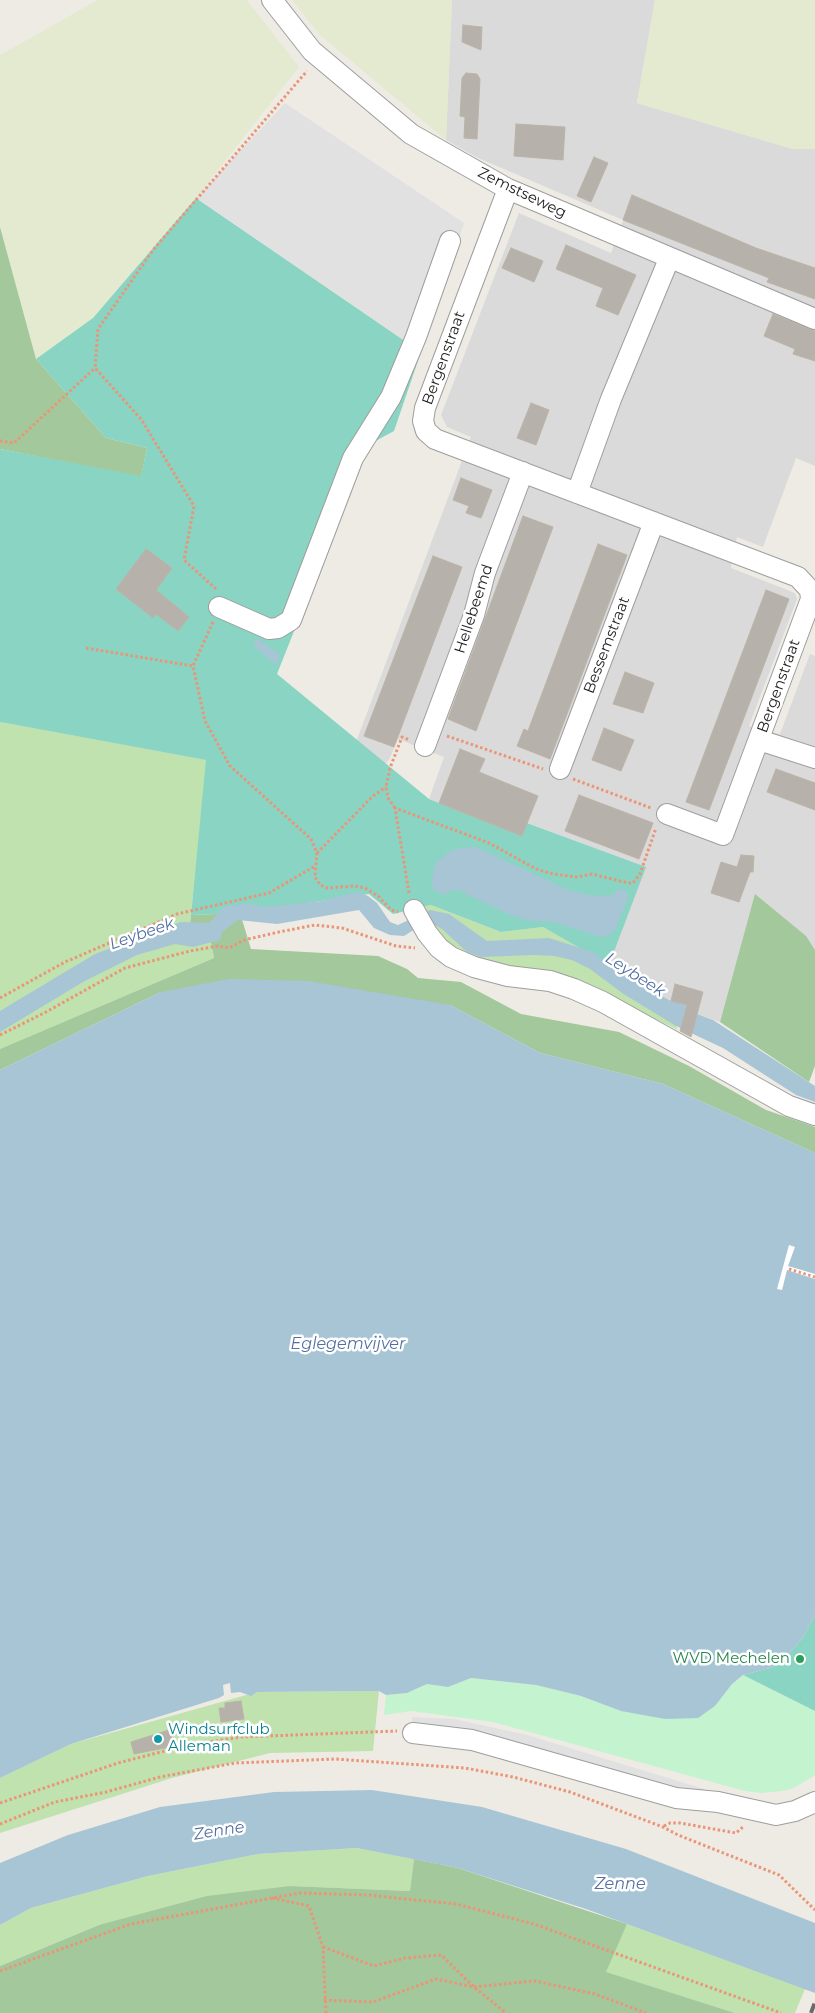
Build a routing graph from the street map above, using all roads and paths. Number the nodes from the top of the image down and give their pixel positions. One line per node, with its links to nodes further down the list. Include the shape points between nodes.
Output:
1 (272, 0): 2 (street, Zemstseweg)
2 (319, 57): 3 (street, Zemstseweg, via 411,134); 9 (path, via 153,250 98,329)
3 (508, 189): 5 (street, Zemstseweg); 8 (street, Bergenstraat)
4 (450, 241): 7 (street)
5 (670, 259): 6 (street, Zemstseweg); 12 (street)
6 (815, 319)
7 (416, 337): 8 (street); 14 (street, via 390,396 355,454 291,620 270,629)
8 (446, 352): 11 (street, Bergenstraat, via 425,408 423,421 426,431 435,439)
9 (95, 368): 10 (path, via 14,443); 14 (path, via 141,420 194,506 184,560 224,597)
10 (0, 441)
11 (523, 472): 12 (street, Bergenstraat); 18 (street, Hellebeemd)
12 (576, 492): 13 (street, Bergenstraat)
13 (654, 522): 17 (street, Bergenstraat, via 798,577 810,590 811,599); 20 (street, Bessemstraat)
14 (219, 607): 16 (path)
15 (86, 648): 16 (path)
16 (193, 666): 24 (path, via 205,720 230,766 311,839)
17 (759, 740): 19 (street, Bergenstraat); 23 (street, Bergenstraat, via 723,835)
18 (425, 746): 21 (path, via 402,737)
19 (815, 758)
20 (560, 769)
21 (386, 787): 22 (path); 24 (path)
22 (395, 808): 23 (path, via 489,843 553,874 577,877 592,874 628,883 633,883 640,874 661,812); 26 (path, via 404,870)
23 (667, 814)
24 (317, 853): 25 (path)
25 (315, 865): 26 (path, via 315,878 320,885 327,888 364,888 378,896 391,910 401,913); 28 (path, via 269,893 168,917 65,962)
26 (414, 910): 27 (street)
27 (439, 948): 29 (path, via 396,946 342,928 315,926 279,932 244,940 229,948 218,946 190,951 125,968); 30 (street, via 451,958 474,967 574,988 789,1106)
28 (0, 998)
29 (0, 1035)
30 (815, 1115)
31 (789, 1269): 32 (path)
32 (815, 1276)
33 (413, 1732): 35 (path, via 240,1736 152,1753); 36 (street, via 472,1740 676,1798)
34 (815, 1802): 36 (street, via 776,1815)
35 (0, 1803)
36 (755, 1810): 38 (path, via 736,1833 680,1823)
37 (0, 1824): 38 (path, via 56,1802 160,1776 236,1763 335,1759 465,1768 513,1777 570,1792)
38 (663, 1827): 40 (path, via 779,1875)
39 (269, 1897): 41 (path, via 310,1906); 42 (path, via 131,1924); 48 (path, via 300,1893 368,1895 456,1904 534,1924)
40 (815, 1910)
41 (322, 1947): 43 (path, via 374,1966 406,1958 441,1955); 44 (path)
42 (0, 1972)
43 (474, 1987): 44 (path, via 436,1979 373,2002); 46 (path); 47 (path, via 535,1982 595,1994)
44 (324, 2000): 45 (path)
45 (326, 2013)
46 (506, 2013)
47 (646, 2013)
48 (781, 2013)

